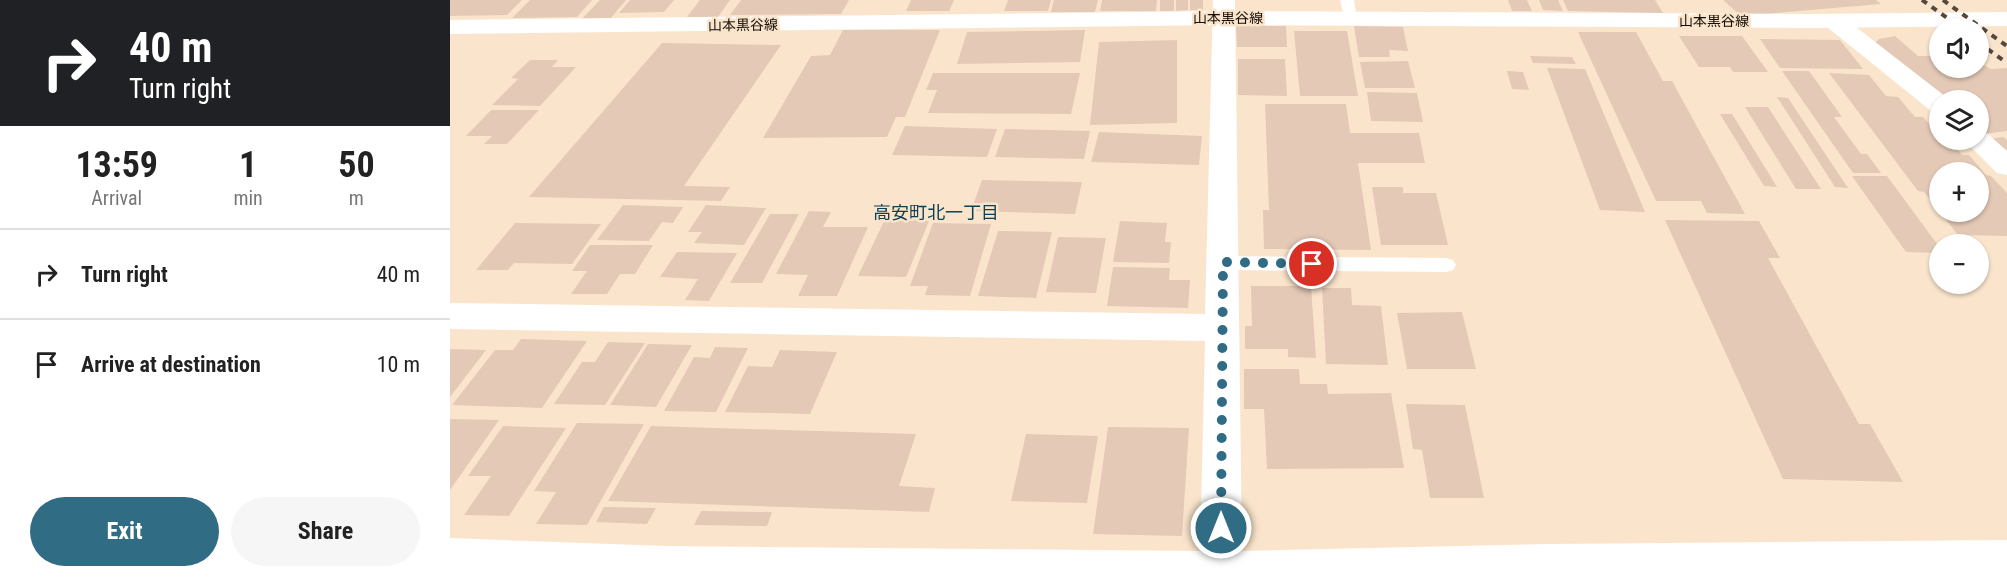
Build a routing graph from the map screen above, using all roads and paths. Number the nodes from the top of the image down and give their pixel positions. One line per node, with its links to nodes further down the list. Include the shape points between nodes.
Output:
1 (1224, 9): 2 (street, 山本黒谷線); 5 (street, 山本黒谷線, via 669,27); 9 (street)
2 (1348, 9): 4 (street, 山本黒谷線)
3 (2007, 19): 4 (street, 山本黒谷線)
4 (1835, 22): 6 (street)
5 (450, 27)
6 (1929, 96)
7 (1989, 150): 8 (street)
8 (2007, 166)
9 (1223, 262): 10 (lane); 12 (street)
10 (1446, 266)
11 (450, 315): 12 (street)
12 (1222, 328): 17 (street)
13 (450, 558): 16 (street)
14 (2007, 560): 15 (street)
15 (1552, 571): 17 (street)
16 (663, 572): 18 (street)
17 (1221, 572): 18 (street)
18 (1098, 574)

